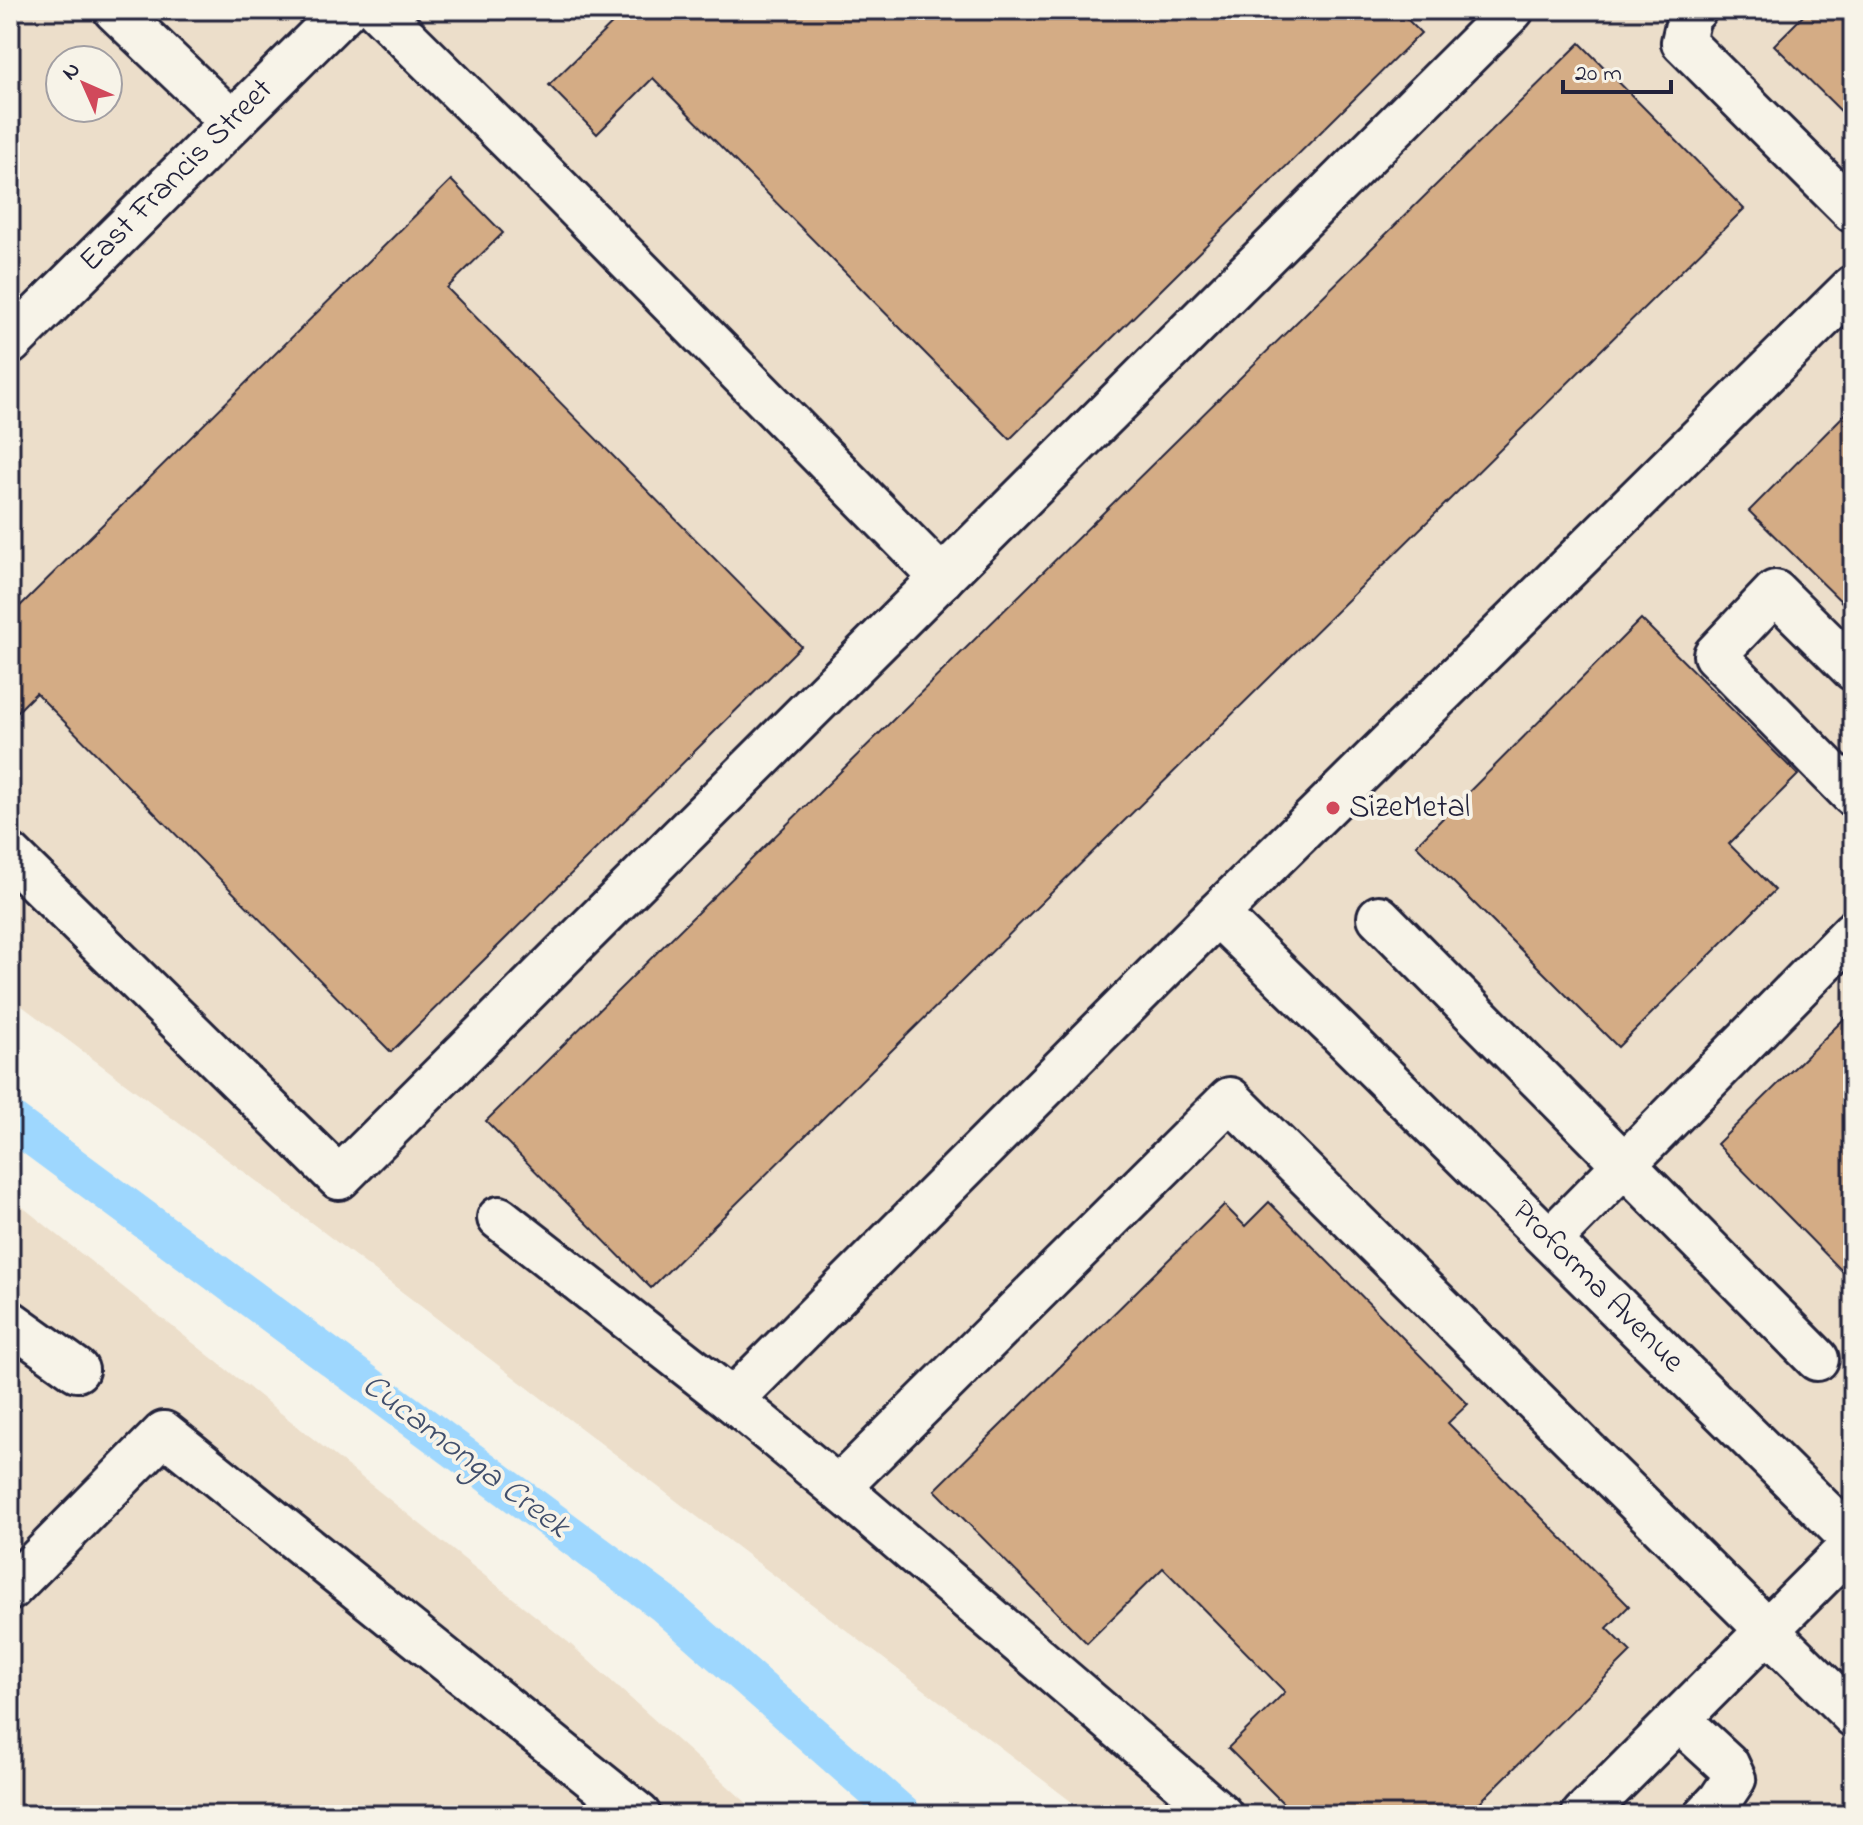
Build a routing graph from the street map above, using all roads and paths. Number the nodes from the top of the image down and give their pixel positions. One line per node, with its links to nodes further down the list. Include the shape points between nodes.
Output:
1 (115, 10): 6 (street)
2 (345, 10): 6 (street, East Francis Street)
3 (378, 10): 10 (street)
4 (1512, 10): 10 (street)
5 (1695, 10): 7 (street, via 1683,42)
6 (232, 122): 9 (street, East Francis Street)
7 (1853, 211)
8 (1853, 287): 14 (street)
9 (10, 343)
10 (942, 578): 13 (street, via 339,1178)
11 (1853, 669): 12 (street, via 1775,592 1715,655)
12 (1853, 795)
13 (10, 855)
14 (1217, 914): 19 (street, Proforma Avenue); 23 (street)
15 (1379, 917): 17 (street)
16 (1853, 932): 17 (street)
17 (1624, 1165): 19 (street); 21 (street)
18 (499, 1218): 23 (street)
19 (1550, 1240): 25 (street, Proforma Avenue)
20 (10, 1322): 22 (street)
21 (1817, 1359)
22 (77, 1370)
23 (732, 1400): 24 (street)
24 (838, 1488): 27 (street, via 1230,1099); 31 (street)
25 (1853, 1542): 27 (street)
26 (10, 1589): 30 (street, via 164,1433)
27 (1768, 1629): 28 (street); 29 (street)
28 (1853, 1715)
29 (1678, 1719): 32 (street); 33 (street, via 1727,1764 1734,1779)
30 (639, 1815)
31 (1221, 1815)
32 (1583, 1815)
33 (1706, 1815)

